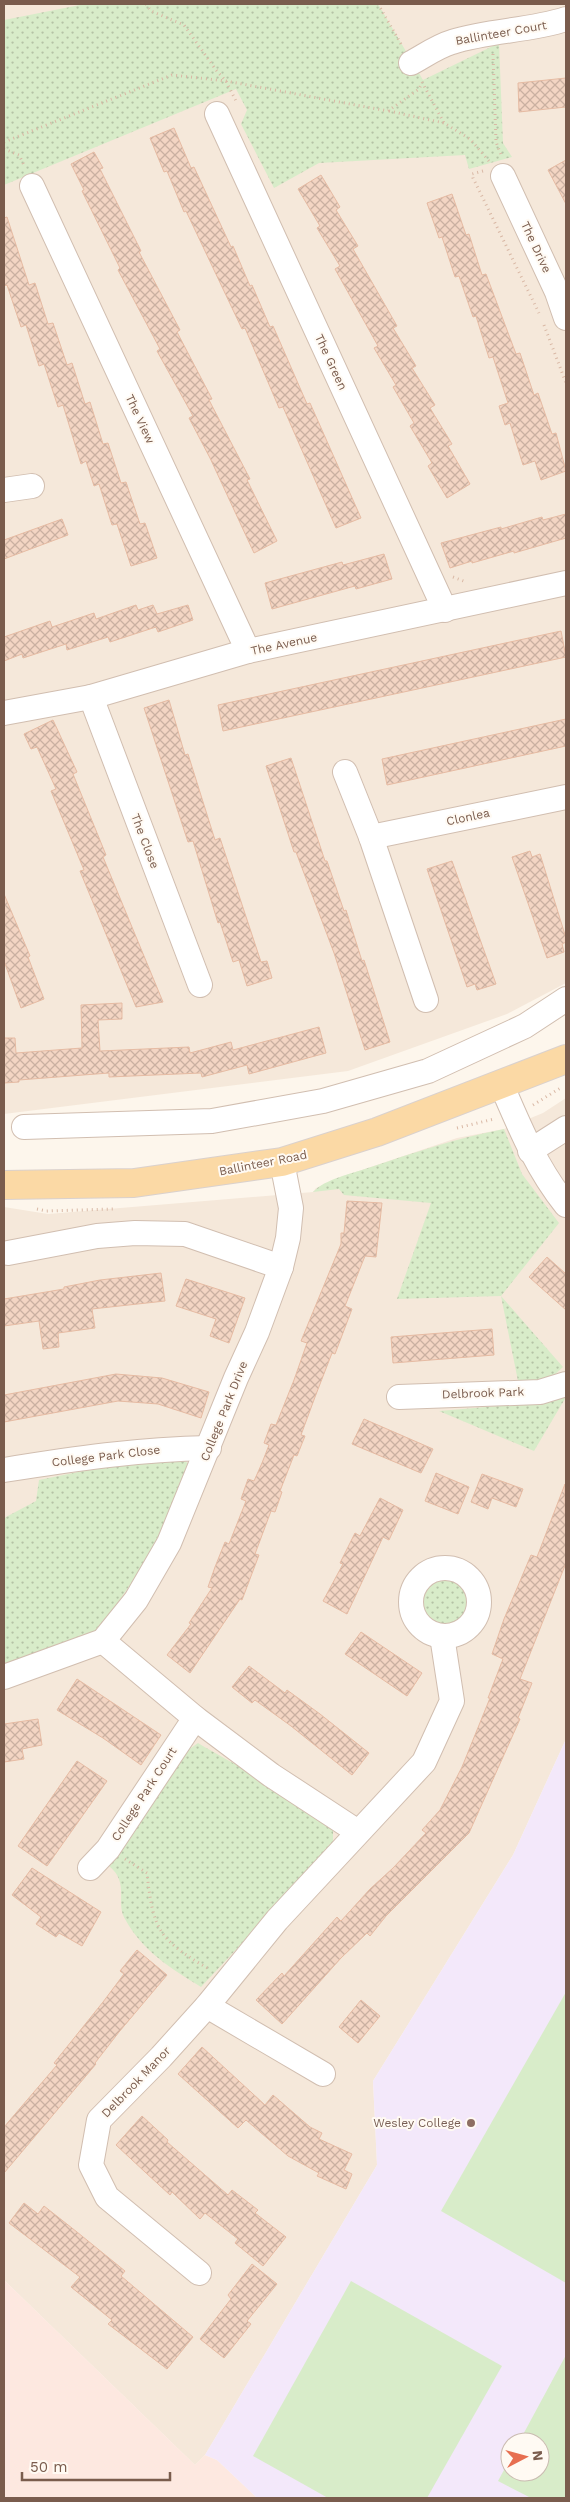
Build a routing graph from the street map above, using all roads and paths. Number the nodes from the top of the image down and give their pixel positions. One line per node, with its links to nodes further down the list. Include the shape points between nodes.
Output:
1 (146, 4): 6 (path, via 157,15 184,25 226,81)
2 (378, 4): 5 (path)
3 (566, 19): 5 (street, Ballinteer Court, via 450,42)
4 (493, 49): 10 (path, via 496,142)
5 (411, 64): 8 (path)
6 (232, 110): 20 (street, The Green)
7 (388, 111): 8 (path)
8 (444, 122): 10 (path, via 470,139)
9 (4, 148): 12 (path, via 20,155)
10 (504, 170): 13 (street, The Drive)
11 (472, 174): 14 (path, via 525,280)
12 (32, 186): 21 (street, The View)
13 (566, 318)
14 (566, 383)
15 (32, 486): 16 (street)
16 (4, 490)
17 (448, 568): 19 (path, via 452,577)
18 (566, 583): 20 (street, The Avenue)
19 (471, 585)
20 (445, 610): 21 (street, The Avenue)
21 (248, 651): 22 (street, The Avenue)
22 (91, 697): 23 (street, The Avenue); 27 (street, The Close)
23 (4, 713)
24 (345, 772): 26 (street)
25 (566, 798): 26 (street, Clonlea)
26 (371, 836): 29 (street)
27 (200, 985)
28 (566, 998): 32 (street, via 524,1026 428,1071 323,1101 212,1121)
29 (426, 1000)
30 (566, 1059): 31 (main road, Ballinteer Road)
31 (502, 1086): 34 (street); 35 (main road, Ballinteer Road, via 377,1132)
32 (24, 1127)
33 (566, 1128): 34 (street)
34 (530, 1151): 37 (street)
35 (282, 1162): 36 (main road, Ballinteer Road, via 134,1183); 39 (street, College Park Drive, via 291,1208)
36 (4, 1185)
37 (566, 1205)
38 (8, 1253): 39 (street, via 97,1236 185,1234)
39 (281, 1267): 42 (street, College Park Drive)
40 (566, 1384): 41 (street, Delbrook Park, via 540,1392)
41 (399, 1397)
42 (209, 1448): 43 (street, College Park Close, via 160,1449); 45 (street, College Park Drive, via 169,1543 136,1600)
43 (4, 1470)
44 (442, 1636): 48 (street, Delbrook Manor, via 452,1701 424,1762)
45 (103, 1641): 46 (street); 47 (street)
46 (4, 1677)
47 (195, 1718): 48 (street, via 271,1775); 49 (street, College Park Court)
48 (358, 1832): 51 (street, Delbrook Manor)
49 (108, 1849): 50 (street, College Park Court); 51 (path, via 147,1873 150,1909 162,1936 189,1957)
50 (90, 1868)
51 (227, 1979): 52 (street, Delbrook Manor)
52 (207, 2006): 53 (street); 54 (street, Delbrook Manor, via 99,2120 91,2165 107,2197)
53 (323, 2074)
54 (199, 2273)

